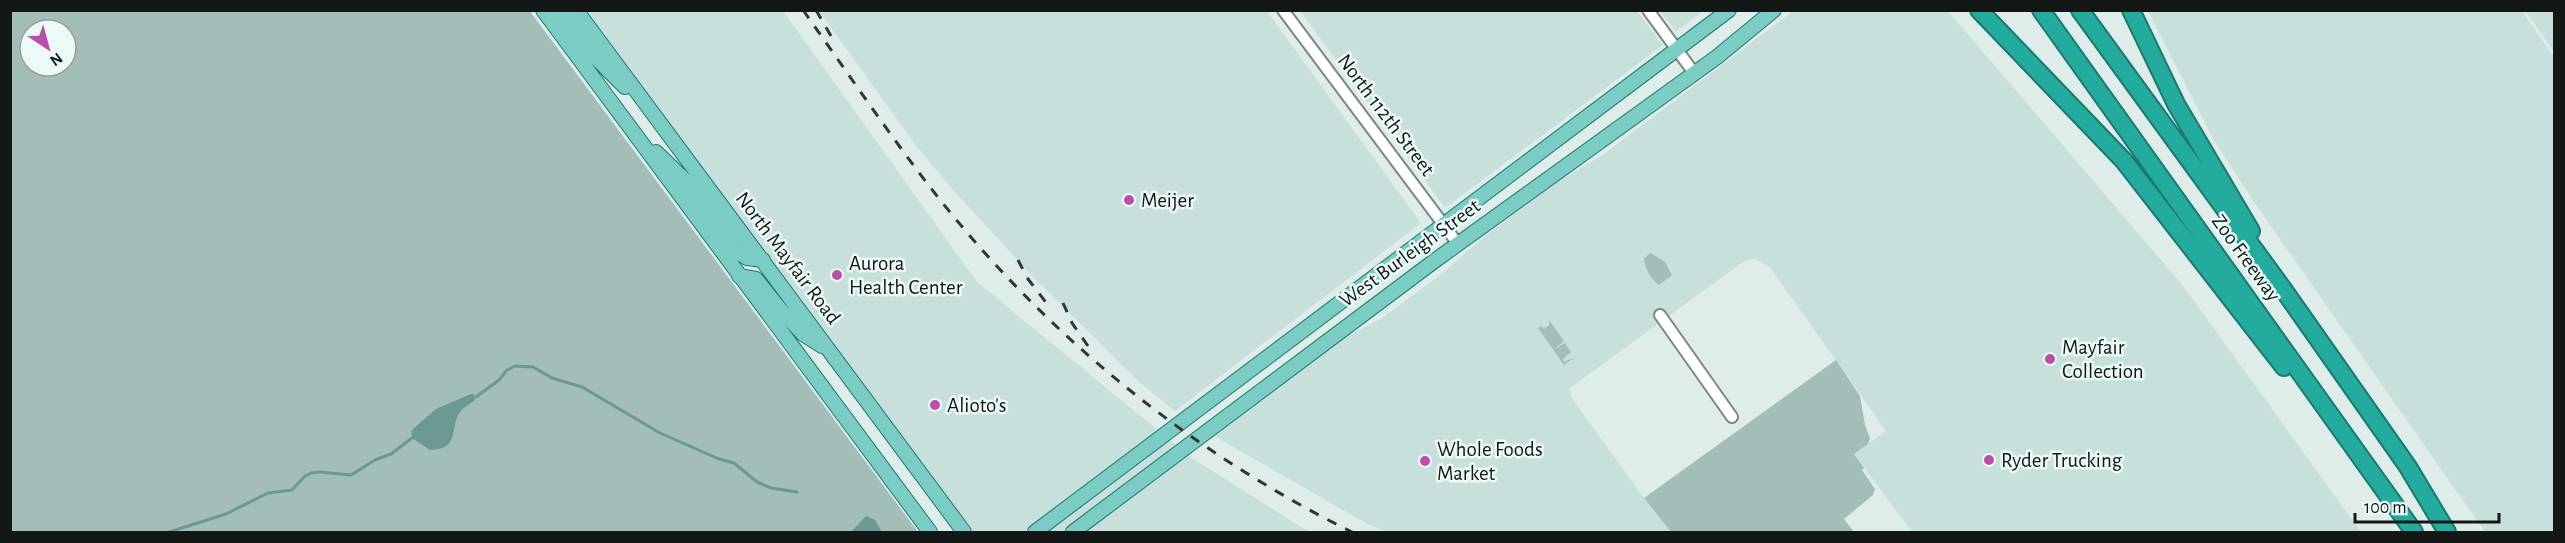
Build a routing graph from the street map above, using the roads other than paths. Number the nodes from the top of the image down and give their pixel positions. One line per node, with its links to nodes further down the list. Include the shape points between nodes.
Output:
1 (543, 10): 15 (main road)
2 (559, 10): 14 (main road, via 593,55)
3 (576, 10): 14 (main road, North Mayfair Road)
4 (1283, 10): 16 (street, North 112th Street)
5 (1648, 10): 12 (street)
6 (1729, 10): 12 (main road, West Burleigh Street)
7 (1774, 10): 13 (main road, West Burleigh Street)
8 (1978, 10): 24 (highway, via 2124,161)
9 (2041, 10): 24 (highway, Zoo Freeway)
10 (2080, 10): 20 (highway, Zoo Freeway)
11 (2131, 10): 20 (highway, via 2176,104)
12 (1677, 49): 13 (street); 16 (main road, West Burleigh Street)
13 (1694, 73): 17 (main road, West Burleigh Street)
14 (654, 116): 18 (main road, North Mayfair Road)
15 (628, 125): 18 (main road, via 686,181 739,252 747,258); 19 (main road)
16 (1444, 226): 17 (street, North 112th Street); 27 (main road, West Burleigh Street)
17 (1458, 244): 28 (main road, West Burleigh Street)
18 (763, 260): 22 (main road, North Mayfair Road)
19 (739, 276): 22 (main road, via 756,279 803,334); 25 (main road)
20 (2283, 289): 30 (highway, Zoo Freeway, via 2408,467)
21 (1660, 315): 23 (street)
22 (831, 352): 26 (main road, North Mayfair Road)
23 (1732, 417)
24 (2388, 493): 29 (highway, Zoo Freeway)
25 (930, 530)
26 (964, 532)
27 (1035, 532)
28 (1073, 532)
29 (2414, 532)
30 (2447, 532)

